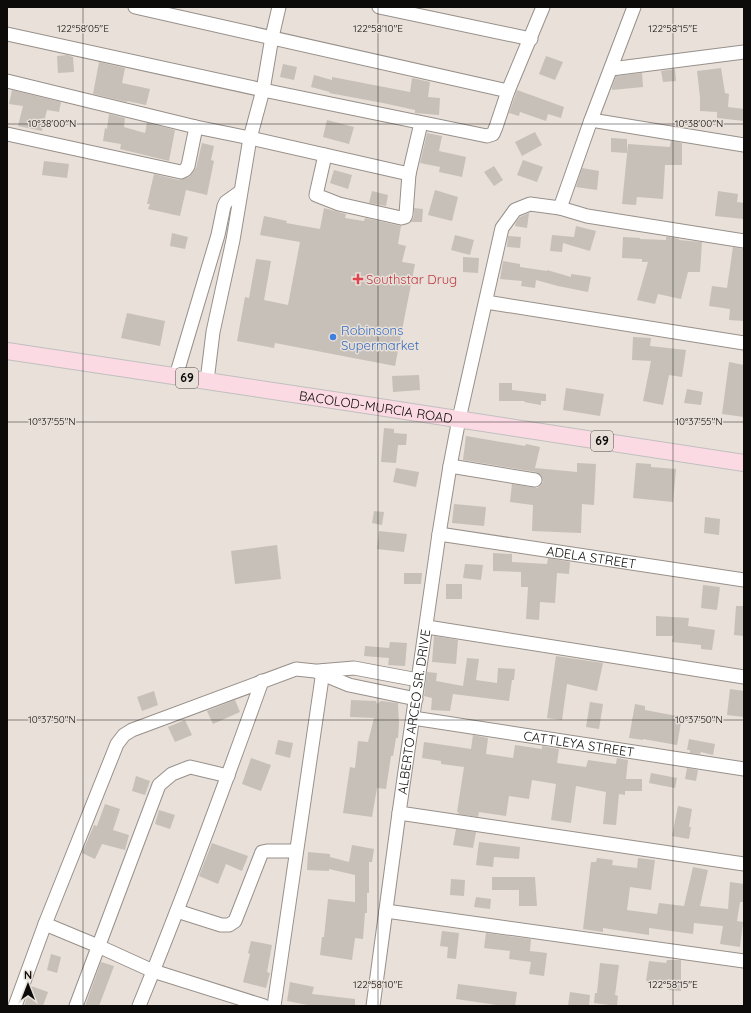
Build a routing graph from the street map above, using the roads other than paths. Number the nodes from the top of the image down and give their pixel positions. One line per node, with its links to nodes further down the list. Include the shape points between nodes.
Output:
1 (136, 7): 7 (street)
2 (279, 7): 7 (street)
3 (379, 7): 8 (street)
4 (543, 7): 8 (street)
5 (634, 7): 10 (street)
6 (7, 34): 12 (street)
7 (272, 37): 12 (street); 13 (street)
8 (531, 39): 13 (street)
9 (744, 52): 10 (street)
10 (611, 69): 14 (street)
11 (7, 81): 16 (street)
12 (263, 90): 15 (street); 18 (street)
13 (508, 91): 15 (street, via 493,134 487,136)
14 (591, 120): 19 (street); 23 (street)
15 (421, 123): 21 (street)
16 (196, 127): 17 (street, via 188,166 181,172); 18 (street)
17 (7, 134)
18 (250, 138): 20 (street); 22 (street)
19 (744, 145)
20 (325, 155): 21 (street); 21 (street, via 316,195 339,204 405,217)
21 (409, 174)
22 (240, 192): 24 (street, via 226,202); 25 (street, via 240,206)
23 (560, 208): 26 (street, ALBERTO ARCEO SR. DRIVE, via 586,216); 27 (street, ALBERTO ARCEO SR. DRIVE, via 530,204 515,210 502,228)
24 (218, 235): 25 (street); 28 (street)
25 (233, 240): 29 (street)
26 (744, 241)
27 (486, 302): 30 (street); 34 (street, ALBERTO ARCEO SR. DRIVE)
28 (192, 327): 29 (street); 32 (street)
29 (213, 332): 33 (street)
30 (744, 343)
31 (7, 351): 32 (main road, BACOLOD-MURCIA ROAD / 69)
32 (176, 376): 33 (main road, BACOLOD-MURCIA ROAD / 69)
33 (207, 381): 34 (main road, BACOLOD-MURCIA ROAD / 69)
34 (459, 419): 35 (main road, BACOLOD-MURCIA ROAD / 69); 36 (street, ALBERTO ARCEO SR. DRIVE)
35 (744, 463)
36 (450, 466): 37 (street); 38 (street, ALBERTO ARCEO SR. DRIVE)
37 (535, 480)
38 (439, 534): 39 (street, ADELA STREET); 40 (street, ALBERTO ARCEO SR. DRIVE)
39 (744, 580)
40 (427, 627): 42 (street); 43 (street, ALBERTO ARCEO SR. DRIVE)
41 (320, 672): 43 (street, via 354,668); 44 (street, via 296,669); 45 (street, via 349,685); 50 (street)
42 (744, 677)
43 (418, 680): 45 (street, ALBERTO ARCEO SR. DRIVE)
44 (262, 681): 48 (street); 54 (street, via 124,735 117,744)
45 (416, 699): 46 (street, ALBERTO ARCEO SR. DRIVE)
46 (413, 718): 47 (street, CATTLEYA STREET); 49 (street, ALBERTO ARCEO SR. DRIVE)
47 (744, 769)
48 (228, 776): 52 (street); 55 (street, via 190,767 172,774 159,785)
49 (399, 813): 51 (street); 53 (street, ALBERTO ARCEO SR. DRIVE)
50 (296, 851): 52 (street, via 262,852 235,921 229,925 221,925); 62 (street)
51 (744, 864)
52 (177, 911): 57 (street)
53 (386, 911): 56 (street); 63 (street, ALBERTO ARCEO SR. DRIVE)
54 (45, 924): 55 (street); 58 (street)
55 (98, 946): 57 (street); 59 (street)
56 (744, 961)
57 (153, 971): 60 (street); 61 (street)
58 (15, 1006)
59 (76, 1006)
60 (139, 1006)
61 (264, 1006)
62 (274, 1006)
63 (373, 1006)

